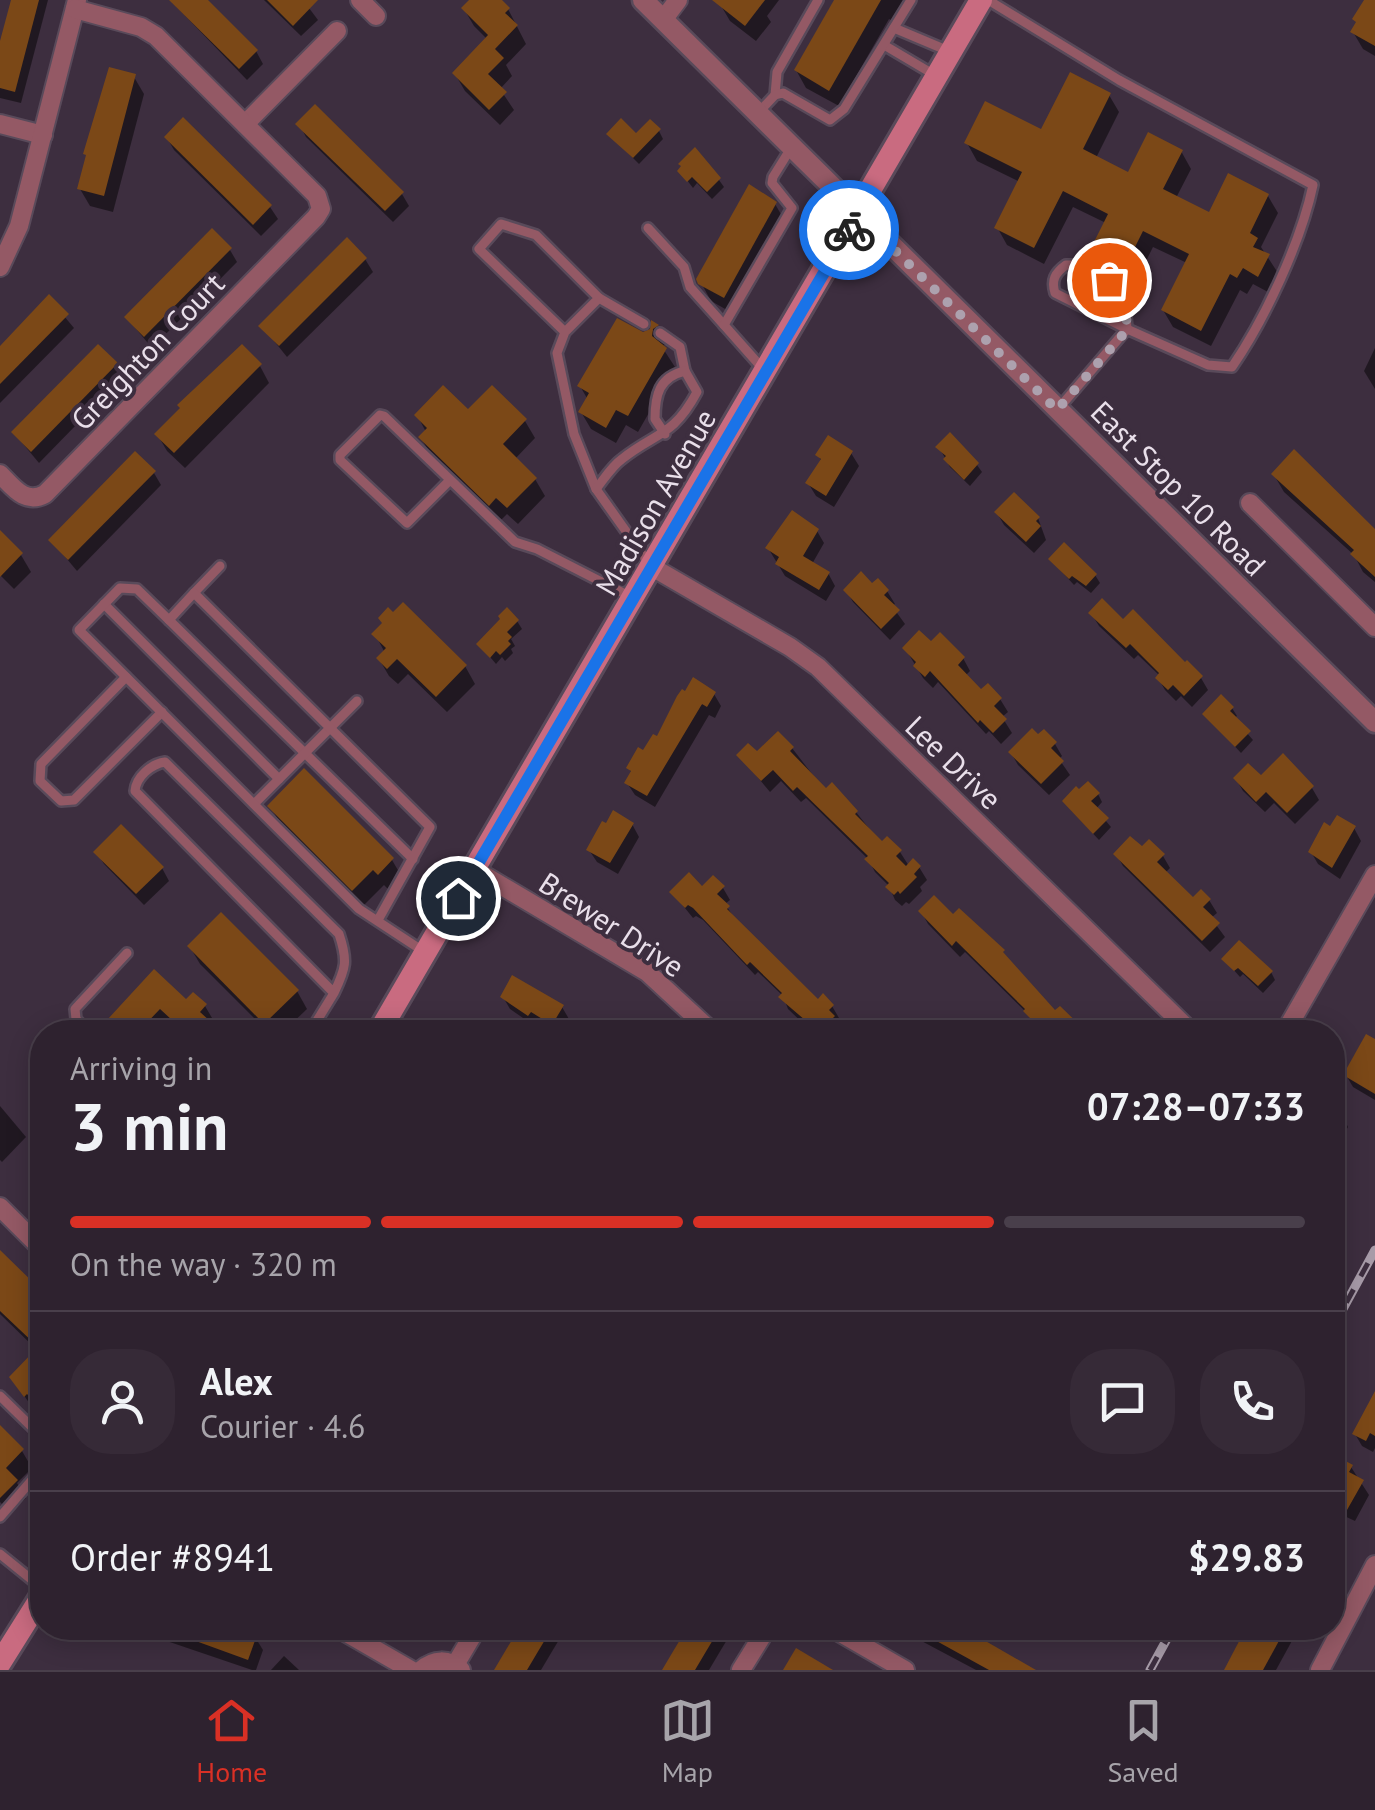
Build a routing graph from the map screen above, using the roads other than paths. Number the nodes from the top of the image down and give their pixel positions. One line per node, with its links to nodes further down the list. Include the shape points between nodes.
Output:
1 (360, 0): 8 (street)
2 (643, 0): 9 (street, East Stop 10 Road)
3 (678, 0): 9 (street)
4 (818, 0): 15 (lane, via 776,72)
5 (911, 0): 10 (lane)
6 (984, 0): 13 (main road, Madison Avenue); 29 (lane, via 1314,186 1306,221 1232,366 1208,365)
7 (76, 4): 18 (street, via 149,30); 19 (street)
8 (376, 16)
9 (663, 20): 16 (street, East Stop 10 Road)
10 (894, 28): 12 (lane); 13 (lane)
11 (336, 31): 18 (street)
12 (884, 45): 14 (lane); 15 (lane, via 830,120)
13 (951, 52): 14 (main road, Madison Avenue)
14 (937, 76): 21 (main road, Madison Avenue)
15 (774, 95): 16 (lane)
16 (757, 114): 20 (street, East Stop 10 Road)
17 (0, 124): 19 (street)
18 (245, 124): 36 (street, Greighton Court, via 321,204 316,217 45,494 25,497)
19 (42, 135): 23 (street, via 19,226)
20 (791, 148): 21 (street, East Stop 10 Road); 28 (lane, via 772,183 792,208)
21 (858, 214): 33 (main road, Madison Avenue); 34 (street, East Stop 10 Road)
22 (648, 228): 28 (lane)
23 (0, 268)
24 (1089, 271): 29 (lane, via 1066,265 1054,276 1055,293)
25 (1109, 280): 29 (lane, via 1126,304)
26 (599, 298): 27 (lane); 30 (lane); 30 (lane, via 536,234 501,224 480,249)
27 (644, 324)
28 (724, 325): 33 (lane)
29 (1127, 330): 34 (lane)
30 (565, 332): 38 (lane, via 557,353 574,434)
31 (660, 333): 32 (lane, via 680,347)
32 (685, 371): 35 (lane, via 696,392); 35 (lane, via 658,388 655,419)
33 (766, 372): 41 (main road, Madison Avenue)
34 (1057, 410): 50 (street, East Stop 10 Road)
35 (665, 434): 38 (lane, via 620,460)
36 (0, 474)
37 (448, 481): 37 (lane, via 384,416 340,455 407,523); 43 (lane, via 515,542)
38 (596, 489): 41 (lane)
39 (1250, 503): 46 (street)
40 (220, 566): 42 (lane)
41 (652, 567): 43 (main road, Madison Avenue); 66 (street, Lee Drive, via 806,657)
42 (194, 593): 45 (lane); 51 (lane)
43 (634, 598): 56 (main road, Madison Avenue)
44 (104, 604): 45 (lane, via 128,586); 47 (lane, via 79,630); 53 (lane)
45 (169, 620): 52 (lane)
46 (1375, 627)
47 (126, 677): 49 (lane); 49 (lane, via 41,764 40,781 60,801 74,800)
48 (357, 701): 51 (lane)
49 (162, 712): 54 (lane)
50 (1375, 722)
51 (330, 728): 52 (lane); 55 (lane, via 430,827)
52 (304, 754): 53 (lane); 55 (lane)
53 (280, 779): 54 (lane)
54 (254, 804): 58 (lane)
55 (412, 859): 58 (lane)
56 (475, 870): 60 (main road, Madison Avenue); 65 (street, Brewer Drive, via 647,972)
57 (1375, 875): 67 (street)
58 (378, 920): 60 (lane)
59 (128, 952): 62 (lane, via 75,1008)
60 (426, 952): 64 (main road, Madison Avenue)
61 (334, 994): 61 (lane, via 346,969 339,934 164,762 155,763 134,791); 63 (lane)
62 (77, 1020)
63 (318, 1020)
64 (386, 1020)
65 (699, 1020)
66 (1179, 1020)
67 (1292, 1020)
68 (0, 1207): 69 (street)
69 (30, 1237)
70 (0, 1396): 71 (lane)
71 (30, 1425)
72 (30, 1482): 73 (lane)
73 (0, 1517)
74 (0, 1554): 76 (lane)
75 (1375, 1565): 77 (street)
76 (30, 1578)
77 (1369, 1592): 79 (street)
78 (30, 1609): 80 (main road)
79 (1345, 1630)
80 (8, 1634): 86 (main road)
81 (359, 1640): 88 (street)
82 (471, 1640): 87 (street)
83 (759, 1640): 90 (street)
84 (853, 1640): 91 (street)
85 (1339, 1640): 92 (street)
86 (0, 1664)
87 (458, 1667): 89 (street, via 435,1662)
88 (411, 1670)
89 (421, 1670)
90 (741, 1670)
91 (904, 1670)
92 (1320, 1670)

